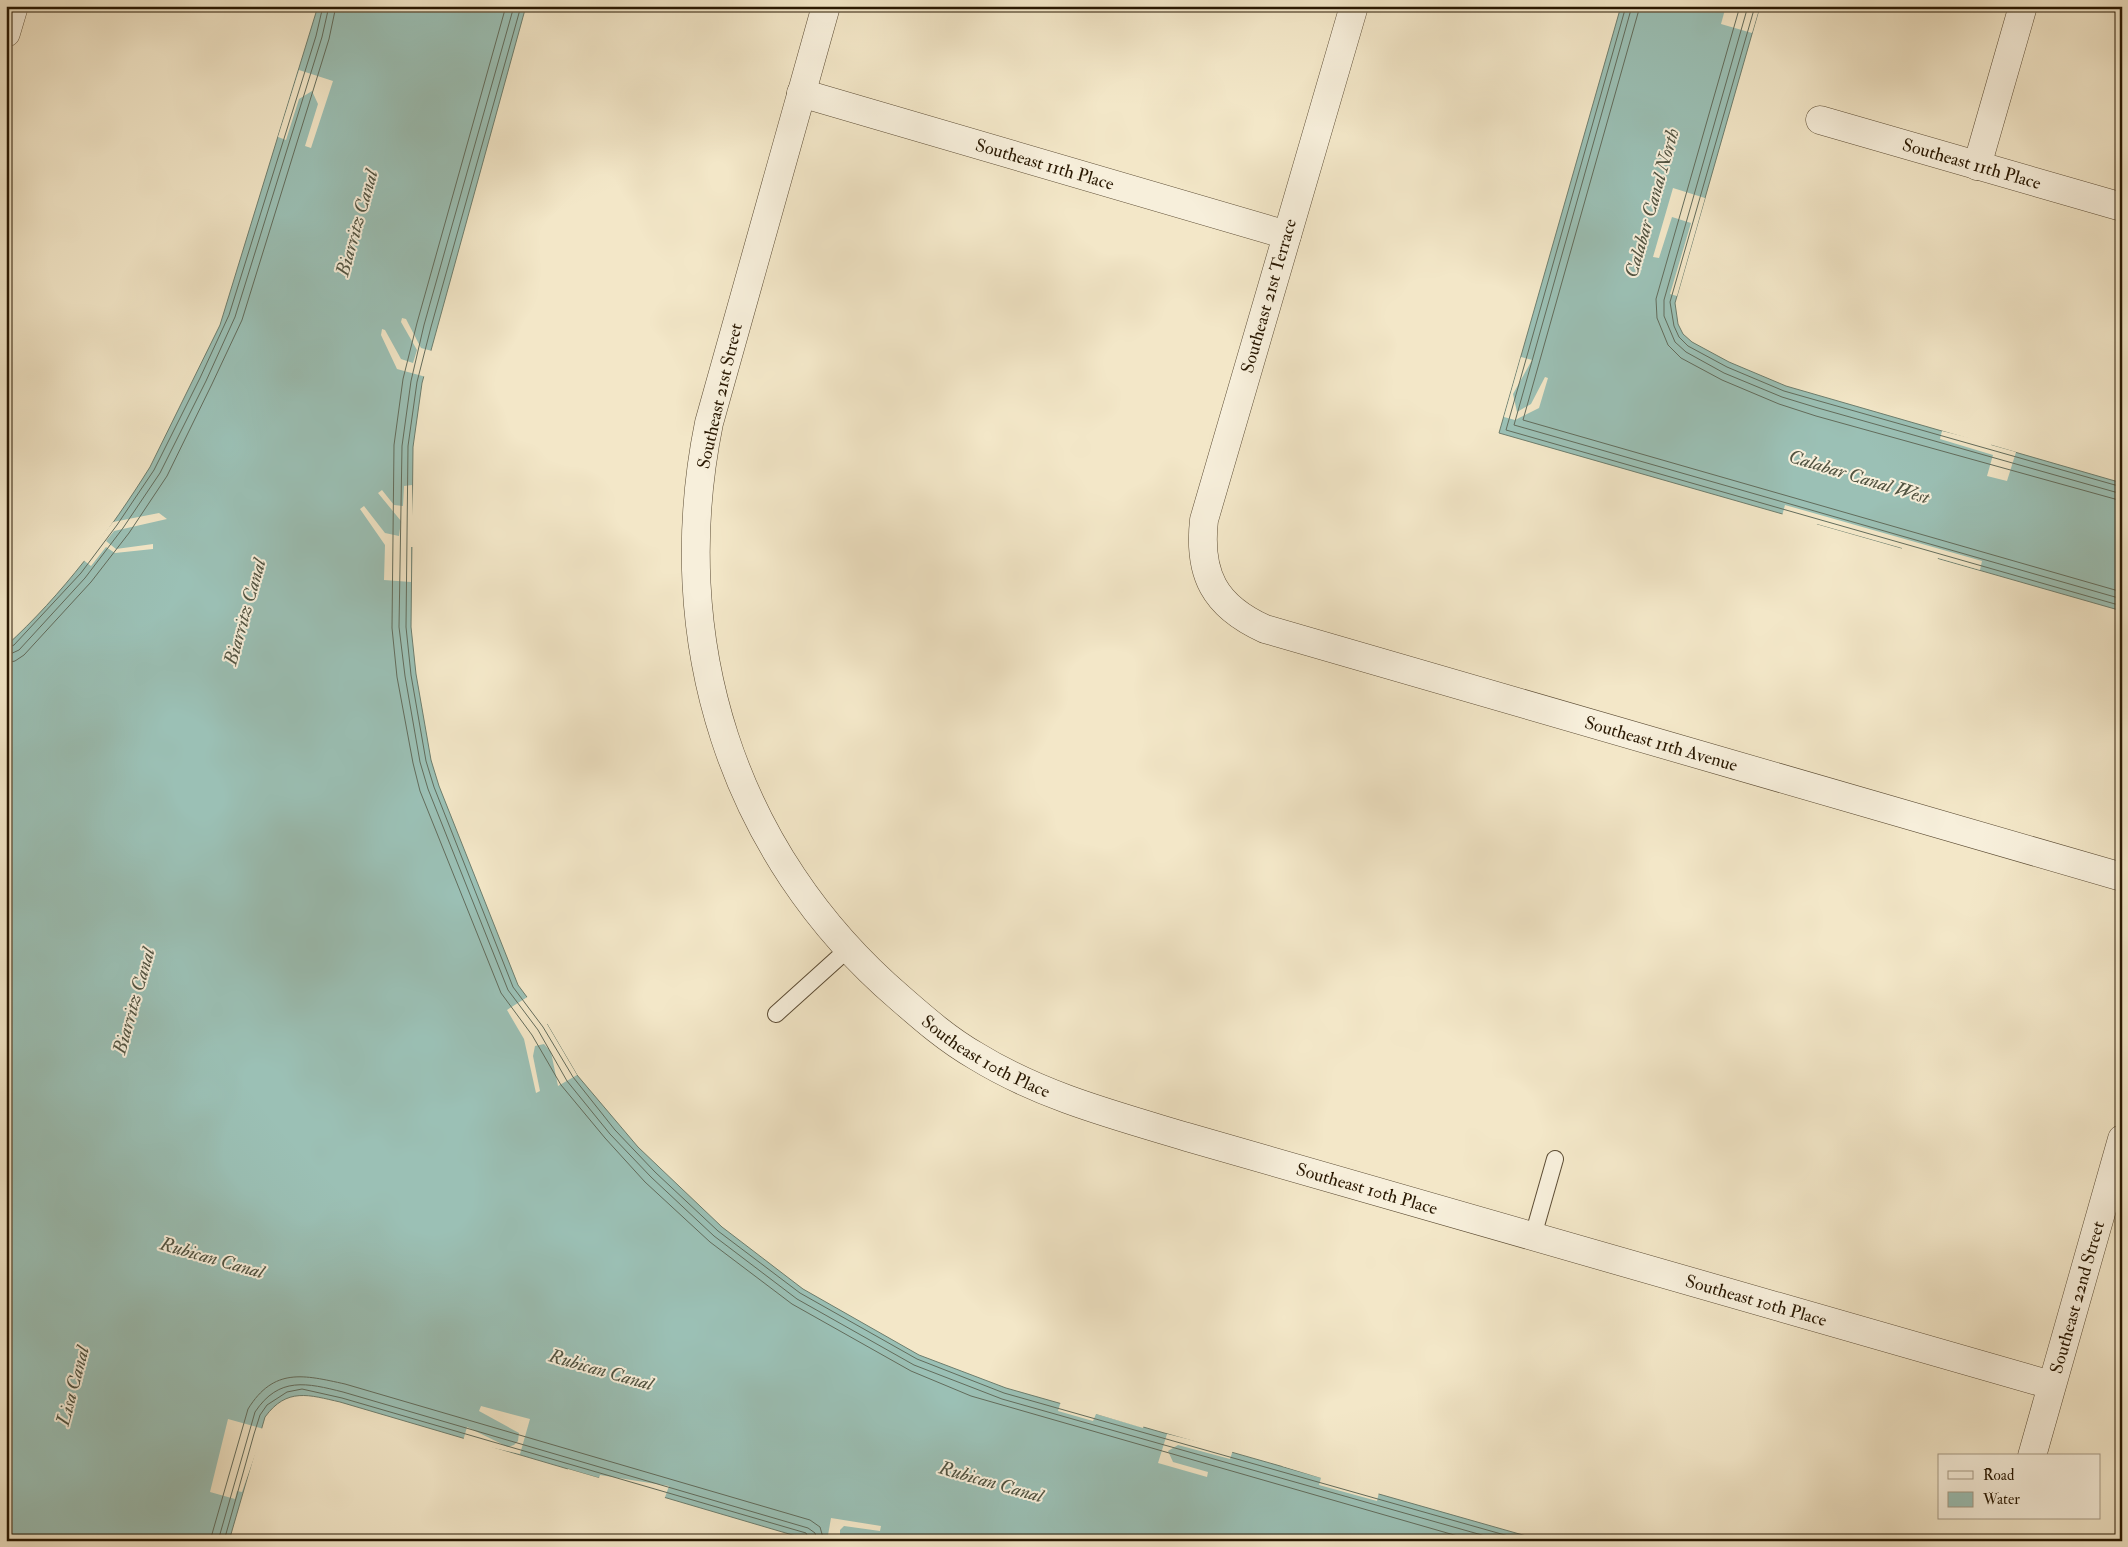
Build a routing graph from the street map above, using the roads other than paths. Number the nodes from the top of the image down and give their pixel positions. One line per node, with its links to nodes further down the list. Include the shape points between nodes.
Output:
1 (14, 6): 5 (street)
2 (826, 6): 6 (street, Southeast 21st Street)
3 (1354, 6): 10 (street, Southeast 21st Terrace)
4 (2023, 6): 8 (street)
5 (6, 33)
6 (801, 93): 10 (street, Southeast 11th Place); 12 (street, Southeast 21st Street, via 709,423 696,522 698,606 718,716 746,797)
7 (1820, 120): 8 (street, Southeast 11th Place)
8 (1977, 166): 9 (street, Southeast 11th Place)
9 (2122, 207)
10 (1287, 235): 11 (street, Southeast 21st Terrace, via 1204,520 1203,555)
11 (1213, 588): 13 (street, Southeast 11th Avenue, via 1233,611 1265,628)
12 (771, 845): 14 (street, Southeast 10th Place, via 828,928)
13 (2122, 877)
14 (848, 949): 15 (lane); 18 (street, Southeast 10th Place, via 874,976 961,1047 1044,1091 1187,1137)
15 (776, 1014)
16 (2122, 1139): 19 (street, Southeast 22nd Street)
17 (1555, 1159): 18 (lane)
18 (1533, 1236): 19 (street, Southeast 10th Place)
19 (2051, 1385): 20 (street, Southeast 22nd Street)
20 (2033, 1454)

